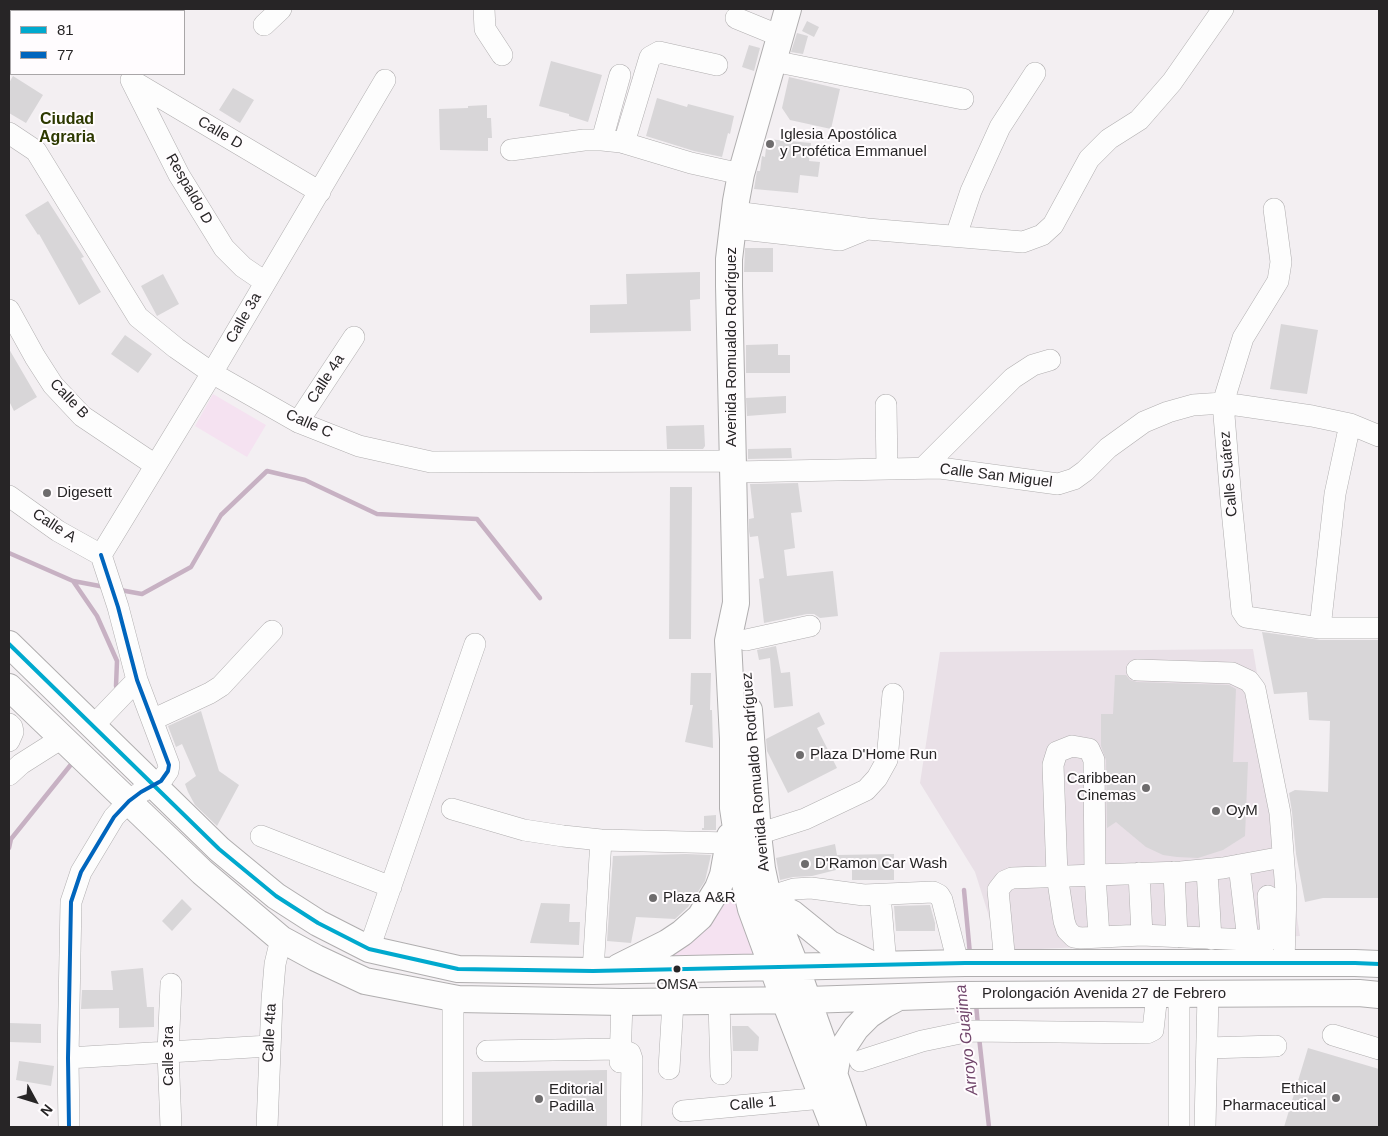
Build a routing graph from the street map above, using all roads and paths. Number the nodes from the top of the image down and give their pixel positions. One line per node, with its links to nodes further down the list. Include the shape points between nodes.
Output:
1 (282, 9): 6 (street)
2 (484, 9): 8 (street, via 484,29)
3 (788, 9): 7 (main road, Avenida Romualdo Rodríguez)
4 (1223, 9): 24 (street, via 1172,82 1139,120 1109,139 1088,159 1054,225 1042,235 1023,242)
5 (736, 18): 7 (street)
6 (264, 25)
7 (780, 36): 9 (main road, Avenida Romualdo Rodríguez)
8 (502, 55)
9 (772, 61): 15 (street); 20 (main road, Avenida Romualdo Rodríguez)
10 (717, 65): 18 (street, via 659,52 650,56)
11 (1035, 73): 24 (street, via 1000,127 971,191)
12 (620, 75): 17 (street)
13 (126, 77): 21 (street, Calle D); 25 (street, Respaldo D, via 224,248)
14 (385, 80): 21 (street, Calle 3a)
15 (963, 99)
16 (9, 133): 29 (street, Calle C, via 36,151 138,317)
17 (602, 140): 18 (street); 19 (street)
18 (624, 143): 20 (street)
19 (511, 150)
20 (741, 174): 23 (main road, Avenida Romualdo Rodríguez)
21 (320, 192): 25 (street, Calle 3a)
22 (1274, 210): 30 (street, Calle Suárez, via 1282,262 1278,281 1243,338)
23 (734, 220): 24 (street, via 840,240 867,229); 36 (main road, Avenida Romualdo Rodríguez, via 729,286)
24 (956, 236)
25 (265, 282): 29 (street, Calle 3a)
26 (9, 310): 35 (street, Calle B, via 53,385 76,410)
27 (354, 337): 32 (street, Calle 4a)
28 (1050, 360): 37 (street, via 1033,365 1014,378)
29 (212, 373): 32 (street, Calle C); 35 (street, Calle 3a)
30 (1223, 403): 33 (street, Calle San Miguel); 37 (street, Calle San Miguel, via 1193,405 1144,422 1108,448 1074,479 1058,484); 43 (street, Calle Suárez, via 1242,611 1246,617)
31 (886, 405): 38 (street)
32 (298, 422): 36 (street, Calle C, via 359,446 431,462)
33 (1350, 424): 34 (street, Calle San Miguel); 43 (street, via 1335,494)
34 (1379, 436)
35 (156, 465): 40 (street, Calle 3a)
36 (734, 467): 38 (street, Calle San Miguel); 41 (main road, Avenida Romualdo Rodríguez)
37 (923, 468): 38 (street, Calle San Miguel)
38 (887, 469)
39 (9, 496): 40 (street, Calle A)
40 (103, 562): 50 (street)
41 (736, 603): 46 (main road, Avenida Romualdo Rodríguez); 62 (main road, Avenida Romualdo Rodríguez, via 728,641)
42 (810, 626): 46 (street)
43 (1320, 628): 44 (street, Calle Suárez)
44 (1379, 628)
45 (272, 631): 53 (street, via 221,686)
46 (746, 640): 63 (main road, Avenida Romualdo Rodríguez)
47 (9, 644): 55 (main road, Prolongación Avenida 27 de Febrero)
48 (475, 644): 74 (street)
49 (1137, 670): 67 (street, via 1232,673 1249,680 1255,689 1280,814)
50 (137, 680): 53 (street); 55 (street)
51 (9, 687): 56 (main road, Prolongación Avenida 27 de Febrero)
52 (893, 694): 63 (street, via 887,760 866,790 805,819)
53 (152, 720): 59 (street, via 169,765 165,776)
54 (9, 724): 57 (street, via 13,732)
55 (94, 726): 59 (main road, Prolongación Avenida 27 de Febrero)
56 (62, 738): 58 (street); 60 (main road, Prolongación Avenida 27 de Febrero)
57 (9, 741)
58 (9, 775)
59 (154, 786): 60 (street); 84 (main road, Prolongación Avenida 27 de Febrero, via 219,849 276,896 318,923)
60 (129, 801): 81 (main road, Prolongación Avenida 27 de Febrero, via 202,872); 112 (street, via 114,817 81,872 71,902)
61 (452, 808): 65 (street, via 524,830)
62 (733, 808): 66 (main road); 91 (main road, Avenida Romualdo Rodríguez, via 751,909)
63 (758, 834): 77 (main road, Avenida Romualdo Rodríguez)
64 (261, 836): 74 (street)
65 (602, 840): 66 (street); 92 (street)
66 (729, 844): 92 (main road, via 720,882 700,917 667,943)
67 (1283, 857): 68 (street); 88 (street, via 1286,892)
68 (1239, 865): 69 (street); 83 (street)
69 (1207, 870): 70 (street); 82 (street)
70 (1174, 872): 71 (street); 80 (street)
71 (1139, 873): 72 (street); 78 (street)
72 (1095, 875): 73 (street); 73 (street, via 1094,760 1089,749 1072,746 1057,752 1053,765); 79 (street)
73 (1057, 876): 79 (street, via 1067,930 1074,937); 86 (street, via 1012,878 998,890)
74 (391, 887): 84 (street)
75 (880, 895): 77 (street, via 811,888 794,889); 85 (street, via 933,892 938,895); 90 (street)
76 (1268, 896): 83 (street, via 1271,938)
77 (770, 900): 90 (main road, via 830,944); 91 (main road, Avenida Romualdo Rodríguez)
78 (1142, 935): 79 (street); 80 (street)
79 (1108, 937): 87 (street)
80 (1177, 937): 82 (street)
81 (281, 939): 98 (main road, Prolongación Avenida 27 de Febrero, via 365,981); 104 (street, Calle 4ta, via 275,964)
82 (1211, 939): 83 (street)
83 (1248, 940)
84 (369, 948): 92 (main road, Prolongación Avenida 27 de Febrero, via 458,969)
85 (962, 963): 86 (main road, Prolongación Avenida 27 de Febrero); 90 (main road, Prolongación Avenida 27 de Febrero)
86 (1001, 963): 87 (main road, Prolongación Avenida 27 de Febrero)
87 (1121, 963): 88 (main road, Prolongación Avenida 27 de Febrero)
88 (1284, 963): 89 (main road, Prolongación Avenida 27 de Febrero)
89 (1379, 964)
90 (880, 965): 91 (main road, Prolongación Avenida 27 de Febrero)
91 (784, 967): 92 (main road, Prolongación Avenida 27 de Febrero); 99 (main road)
92 (601, 971)
93 (170, 984): 110 (street, Calle 3ra)
94 (1168, 994): 95 (main road, Prolongación Avenida 27 de Febrero); 97 (main road, Prolongación Avenida 27 de Febrero); 113 (street, via 1154,1030 1147,1034 981,1031 922,1041); 126 (street)
95 (1208, 994): 96 (main road, Prolongación Avenida 27 de Febrero); 106 (street)
96 (1379, 994)
97 (901, 996): 99 (main road, Prolongación Avenida 27 de Febrero); 116 (main road, via 884,1004 856,1028 837,1059)
98 (453, 998): 101 (main road, Prolongación Avenida 27 de Febrero); 121 (street)
99 (796, 1000): 100 (main road, Prolongación Avenida 27 de Febrero); 111 (main road); 116 (main road)
100 (716, 1001): 102 (main road, Prolongación Avenida 27 de Febrero); 111 (main road, via 757,1012 776,1023); 115 (street)
101 (622, 1002): 102 (main road, Prolongación Avenida 27 de Febrero); 107 (street)
102 (674, 1002): 114 (street)
103 (1333, 1035): 108 (street)
104 (269, 1046): 110 (street); 120 (street, Calle 4ta)
105 (1276, 1046): 106 (street)
106 (1207, 1048): 127 (street)
107 (620, 1049): 109 (street); 122 (street); 123 (street, via 630,1052 632,1059)
108 (1379, 1049)
109 (487, 1051)
110 (168, 1052): 112 (street); 119 (street, Calle 3ra)
111 (806, 1055): 116 (main road)
112 (68, 1058): 118 (street)
113 (860, 1061)
114 (669, 1069)
115 (721, 1074)
116 (829, 1087): 117 (street, Calle 1); 124 (main road); 125 (main road)
117 (683, 1111)
118 (69, 1127)
119 (171, 1127)
120 (266, 1127)
121 (452, 1127)
122 (619, 1127)
123 (631, 1127)
124 (834, 1127)
125 (853, 1127)
126 (1179, 1127)
127 (1205, 1127)

